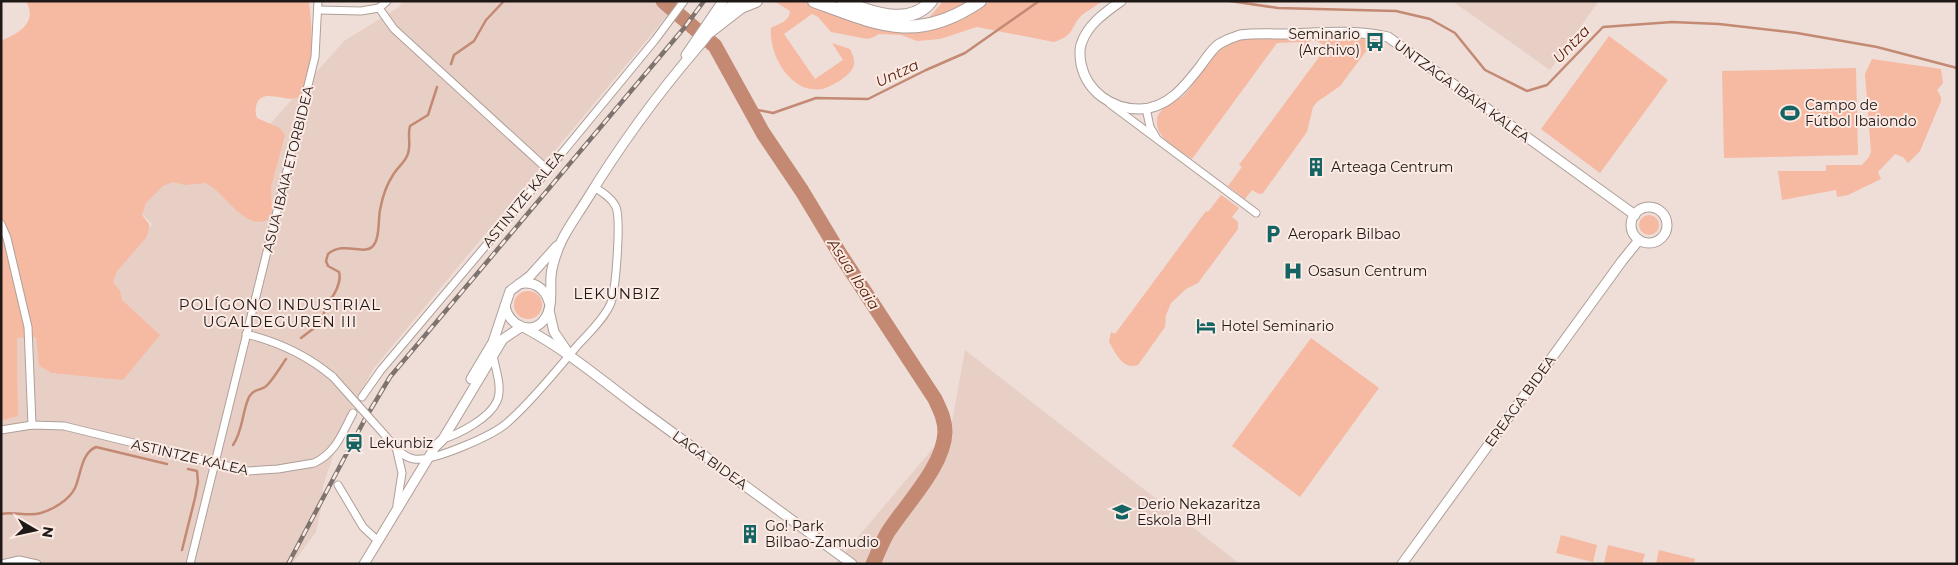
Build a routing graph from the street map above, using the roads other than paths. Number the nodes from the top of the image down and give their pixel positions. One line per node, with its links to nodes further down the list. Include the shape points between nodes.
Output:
1 (318, 1): 13 (street, ASUA IBAIA ETORBIDEA)
2 (387, 1): 12 (street)
3 (724, 1): 14 (street)
4 (736, 1): 14 (street)
5 (756, 1): 14 (highway, via 741,7)
6 (814, 1): 9 (highway, via 868,21 904,28 951,19)
7 (843, 1): 8 (highway, via 882,14 903,16 914,14)
8 (931, 1)
9 (980, 1)
10 (1121, 1): 15 (street, via 1096,20 1082,42 1080,57 1086,80)
11 (683, 3): 18 (street, ASTINTZE KALEA)
12 (379, 8): 13 (street); 18 (street, via 394,29)
13 (319, 10): 29 (street, ASUA IBAIA ETORBIDEA, via 315,57)
14 (708, 30): 19 (street)
15 (1102, 98): 16 (street, via 1118,106); 17 (street)
16 (1146, 108): 17 (street, via 1150,127); 21 (street, UNTZAGA IBAIA KALEA, via 1180,92 1213,50 1233,38 1245,35 1371,33 1388,38)
17 (1165, 146): 20 (street)
18 (547, 169): 32 (street, ASTINTZE KALEA)
19 (594, 187): 23 (street); 31 (street, via 617,209 614,295 610,307)
20 (1256, 213)
21 (1635, 215): 24 (street, via 1631,225); 24 (street, via 1643,208 1654,208 1664,214 1666,220 1666,232 1657,241)
22 (1, 224): 34 (street, via 28,327)
23 (562, 240): 25 (street, via 539,268); 27 (street, via 551,274)
24 (1639, 240): 49 (street, EREAGA BIDEA)
25 (518, 285): 26 (street, via 507,296); 27 (street, via 529,283 539,286 546,294)
26 (505, 306): 28 (street, via 509,318); 38 (street, via 493,342 440,433)
27 (549, 307): 28 (street, via 547,316 538,325); 31 (street, via 554,332)
28 (523, 327): 30 (street, via 503,339); 31 (street, LAGA BIDEA)
29 (246, 334): 37 (street, bridge, via 293,350 321,367); 40 (street, ASUA IBAIA ETORBIDEA)
30 (493, 354): 36 (street); 36 (street, via 499,390 497,402 490,412 461,432)
31 (570, 355): 39 (street, via 508,423 446,454); 48 (street, LAGA BIDEA)
32 (362, 397)
33 (353, 413): 40 (street, ASTINTZE KALEA, via 330,454 314,463 254,472)
34 (32, 425): 35 (street, ASTINTZE KALEA); 40 (street, ASTINTZE KALEA, via 64,426)
35 (1, 430)
36 (443, 439): 38 (street)
37 (396, 447): 39 (street, via 406,457 416,460); 42 (street, via 402,473)
38 (435, 448): 39 (street)
39 (429, 458): 42 (street)
40 (214, 464): 46 (street, ASUA IBAIA ETORBIDEA)
41 (338, 485): 43 (street, via 364,527)
42 (394, 515): 43 (street)
43 (378, 541): 47 (street)
44 (2, 564): 45 (street, via 19,560)
45 (37, 564)
46 (190, 564)
47 (364, 564)
48 (852, 564)
49 (1402, 564)

